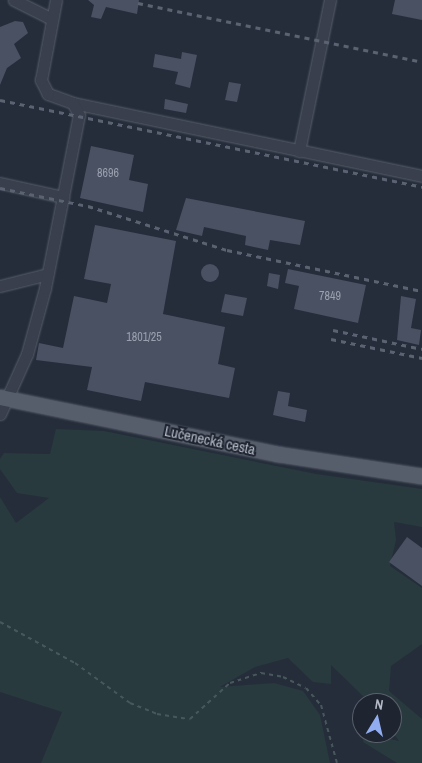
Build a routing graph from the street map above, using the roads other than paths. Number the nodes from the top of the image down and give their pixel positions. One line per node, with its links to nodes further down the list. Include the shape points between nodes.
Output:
1 (14, 0): 4 (lane)
2 (56, 0): 4 (lane)
3 (330, 0): 6 (lane)
4 (52, 19): 5 (lane, via 41,80 48,94)
5 (73, 103): 6 (lane); 9 (lane, via 79,115)
6 (299, 151): 7 (lane)
7 (422, 176)
8 (0, 183): 9 (lane)
9 (63, 197): 10 (lane)
10 (48, 274): 11 (lane); 12 (lane, via 27,354)
11 (0, 286)
12 (3, 398): 13 (lane); 14 (main road, Lučenecká cesta, via 295,458)
13 (0, 414)
14 (422, 476)

